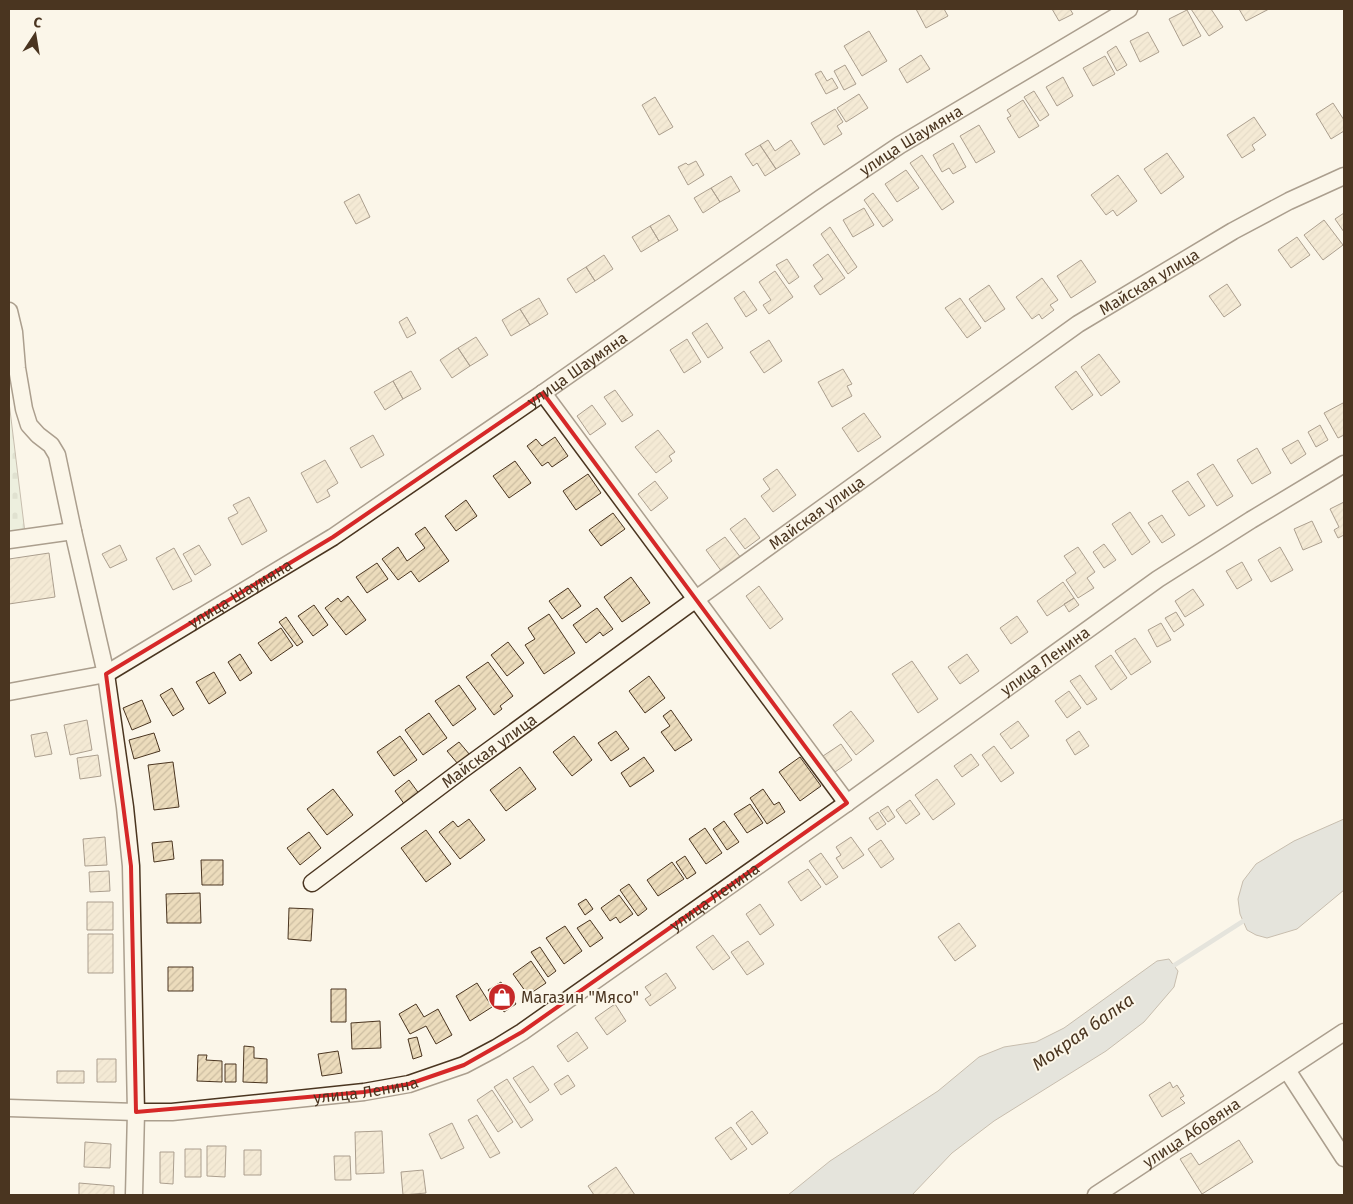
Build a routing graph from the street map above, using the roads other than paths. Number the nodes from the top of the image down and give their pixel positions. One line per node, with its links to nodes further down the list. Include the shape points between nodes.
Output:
1 (1129, 9): 4 (street, улица Шаумяна, via 900,144)
2 (1344, 176): 8 (street, Майская улица, via 1233,231 1078,324)
3 (9, 311): 6 (street, via 24,409 29,425 57,455)
4 (543, 393): 8 (street); 9 (street, улица Шаумяна, via 333,537)
5 (1344, 464): 11 (street, улица Ленина, via 1158,579)
6 (72, 531): 7 (street); 9 (street)
7 (9, 540)
8 (696, 599): 11 (street); 12 (street, Майская улица)
9 (106, 674): 10 (street, улица Шаумяна); 16 (street, via 131,866)
10 (9, 692)
11 (847, 803): 16 (street, улица Ленина, via 522,1032 464,1065 409,1084 364,1092 172,1112)
12 (312, 883)
13 (1344, 1032): 14 (street, улица Абовяна)
14 (1287, 1070): 17 (street); 19 (street, улица Абовяна)
15 (9, 1108): 16 (street, улица Ленина)
16 (136, 1112): 18 (street)
17 (1344, 1158)
18 (134, 1195)
19 (1096, 1195)

